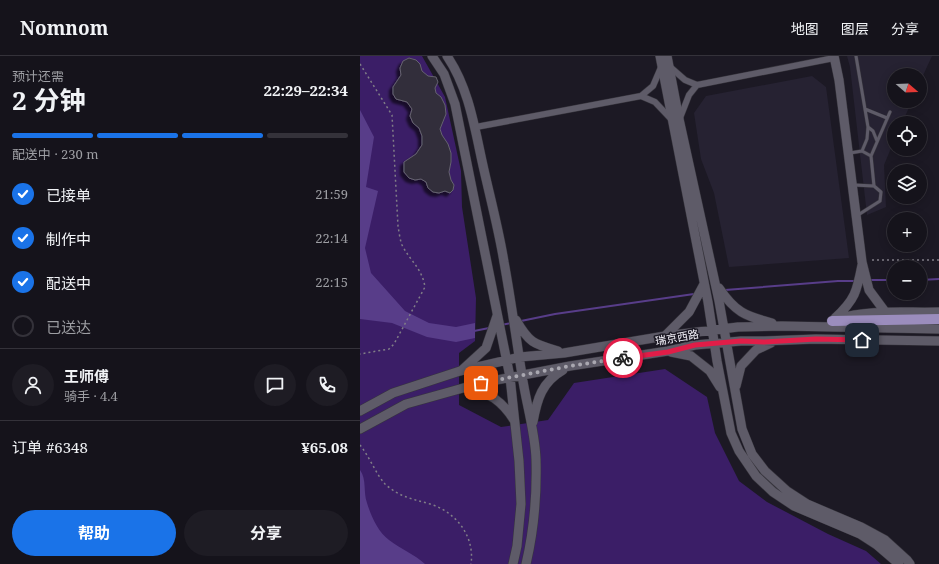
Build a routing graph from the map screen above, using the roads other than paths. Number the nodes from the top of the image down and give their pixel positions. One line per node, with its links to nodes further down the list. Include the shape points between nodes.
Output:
1 (432, 56): 26 (street, via 444,74 455,104)
2 (447, 56): 15 (street, via 455,68)
3 (660, 56): 7 (street)
4 (667, 56): 7 (street)
5 (856, 56): 10 (lane)
6 (834, 57): 8 (street); 19 (street)
7 (665, 66): 8 (street); 9 (street, via 654,86); 14 (street)
8 (697, 85): 14 (street)
9 (641, 96): 14 (street, via 655,102); 15 (street)
10 (864, 109): 13 (lane); 16 (lane)
11 (890, 112): 12 (lane)
12 (888, 116)
13 (887, 118): 17 (lane)
14 (676, 120): 27 (street); 28 (street, via 715,281)
15 (476, 127): 24 (street)
16 (868, 127): 17 (lane, via 873,131); 18 (lane)
17 (877, 141): 20 (lane)
18 (862, 151): 19 (lane); 20 (lane)
19 (848, 153): 21 (street)
20 (871, 156): 22 (lane)
21 (852, 184): 22 (lane); 23 (street)
22 (874, 186): 23 (lane, via 881,192 880,201)
23 (856, 216): 25 (street)
24 (504, 261): 26 (street, via 498,269); 31 (street)
25 (865, 262): 30 (street, via 869,290); 34 (street, via 857,291 845,309)
26 (488, 264): 32 (street)
27 (703, 281): 39 (street); 40 (street, via 689,312)
28 (723, 301): 35 (street, via 753,318); 38 (street)
29 (939, 312): 30 (street)
30 (886, 313): 34 (street, via 852,315)
31 (513, 314): 46 (street, via 523,332 535,344); 47 (street)
32 (497, 316): 48 (street); 50 (street, via 486,348)
33 (939, 319): 34 (main road)
34 (832, 321): 36 (street)
35 (782, 326): 36 (street, 瑞京西路); 38 (street, 瑞京西路)
36 (813, 326): 37 (street, 瑞京西路)
37 (939, 328)
38 (724, 329): 39 (street, 瑞京西路); 43 (street)
39 (712, 330): 40 (street, 瑞京西路); 44 (street)
40 (664, 336): 46 (street, 瑞京西路)
41 (776, 341): 42 (street, 瑞京西路); 43 (street, 瑞京西路); 54 (street, via 756,350 741,366)
42 (939, 341)
43 (726, 342): 44 (street, 瑞京西路); 54 (street)
44 (714, 343): 45 (street, 瑞京西路); 55 (street)
45 (668, 352): 49 (street, 瑞京西路); 55 (street, via 691,356 710,371)
46 (564, 353): 47 (street, 瑞京西路)
47 (520, 357): 48 (street, 瑞京西路); 51 (street)
48 (506, 360): 50 (street, 瑞京西路); 52 (street)
49 (570, 366): 51 (street, 瑞京西路); 59 (street, via 555,375 542,390 535,409)
50 (460, 371): 56 (street, 瑞京西路, via 393,393)
51 (522, 376): 52 (street, 瑞京西路); 59 (street)
52 (510, 378): 53 (street, 瑞京西路); 57 (street)
53 (463, 388): 57 (street, via 479,390 493,398 505,407); 58 (street, 瑞京西路, via 406,404)
54 (735, 389): 65 (street, via 742,429 752,454 765,471 787,491 807,504 885,540)
55 (724, 392): 64 (street, via 731,433 739,452 756,476 773,492 794,506 860,534 878,545)
56 (360, 411)
57 (516, 423): 61 (street)
58 (360, 429)
59 (532, 429): 60 (street)
60 (536, 458): 61 (street, via 532,452 526,451 521,454); 63 (street, via 535,504)
61 (519, 461): 62 (street, via 521,504)
62 (513, 564)
63 (526, 564)
64 (899, 564)
65 (910, 564)

